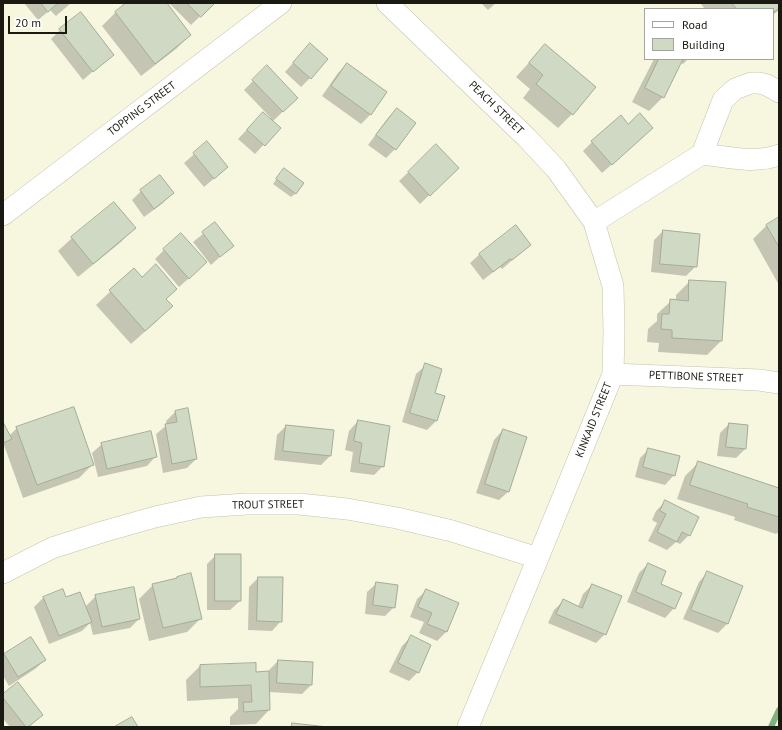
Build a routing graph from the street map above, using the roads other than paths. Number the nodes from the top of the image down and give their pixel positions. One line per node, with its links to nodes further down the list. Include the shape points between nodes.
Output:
1 (281, 3): 6 (street, TOPPING STREET)
2 (387, 3): 7 (street, PEACH STREET, via 556,168)
3 (779, 92): 4 (street, via 759,83 735,89 723,100)
4 (702, 154): 5 (street, via 756,160); 7 (street)
5 (779, 155)
6 (3, 215)
7 (594, 222): 8 (street, KINKAID STREET, via 613,286)
8 (613, 374): 9 (street, PETTIBONE STREET); 10 (street, KINKAID STREET)
9 (779, 383)
10 (538, 558): 11 (street, TROUT STREET, via 452,531 397,518 299,504 247,504 201,507 155,517 52,548); 12 (street, KINKAID STREET)
11 (3, 573)
12 (468, 727)

